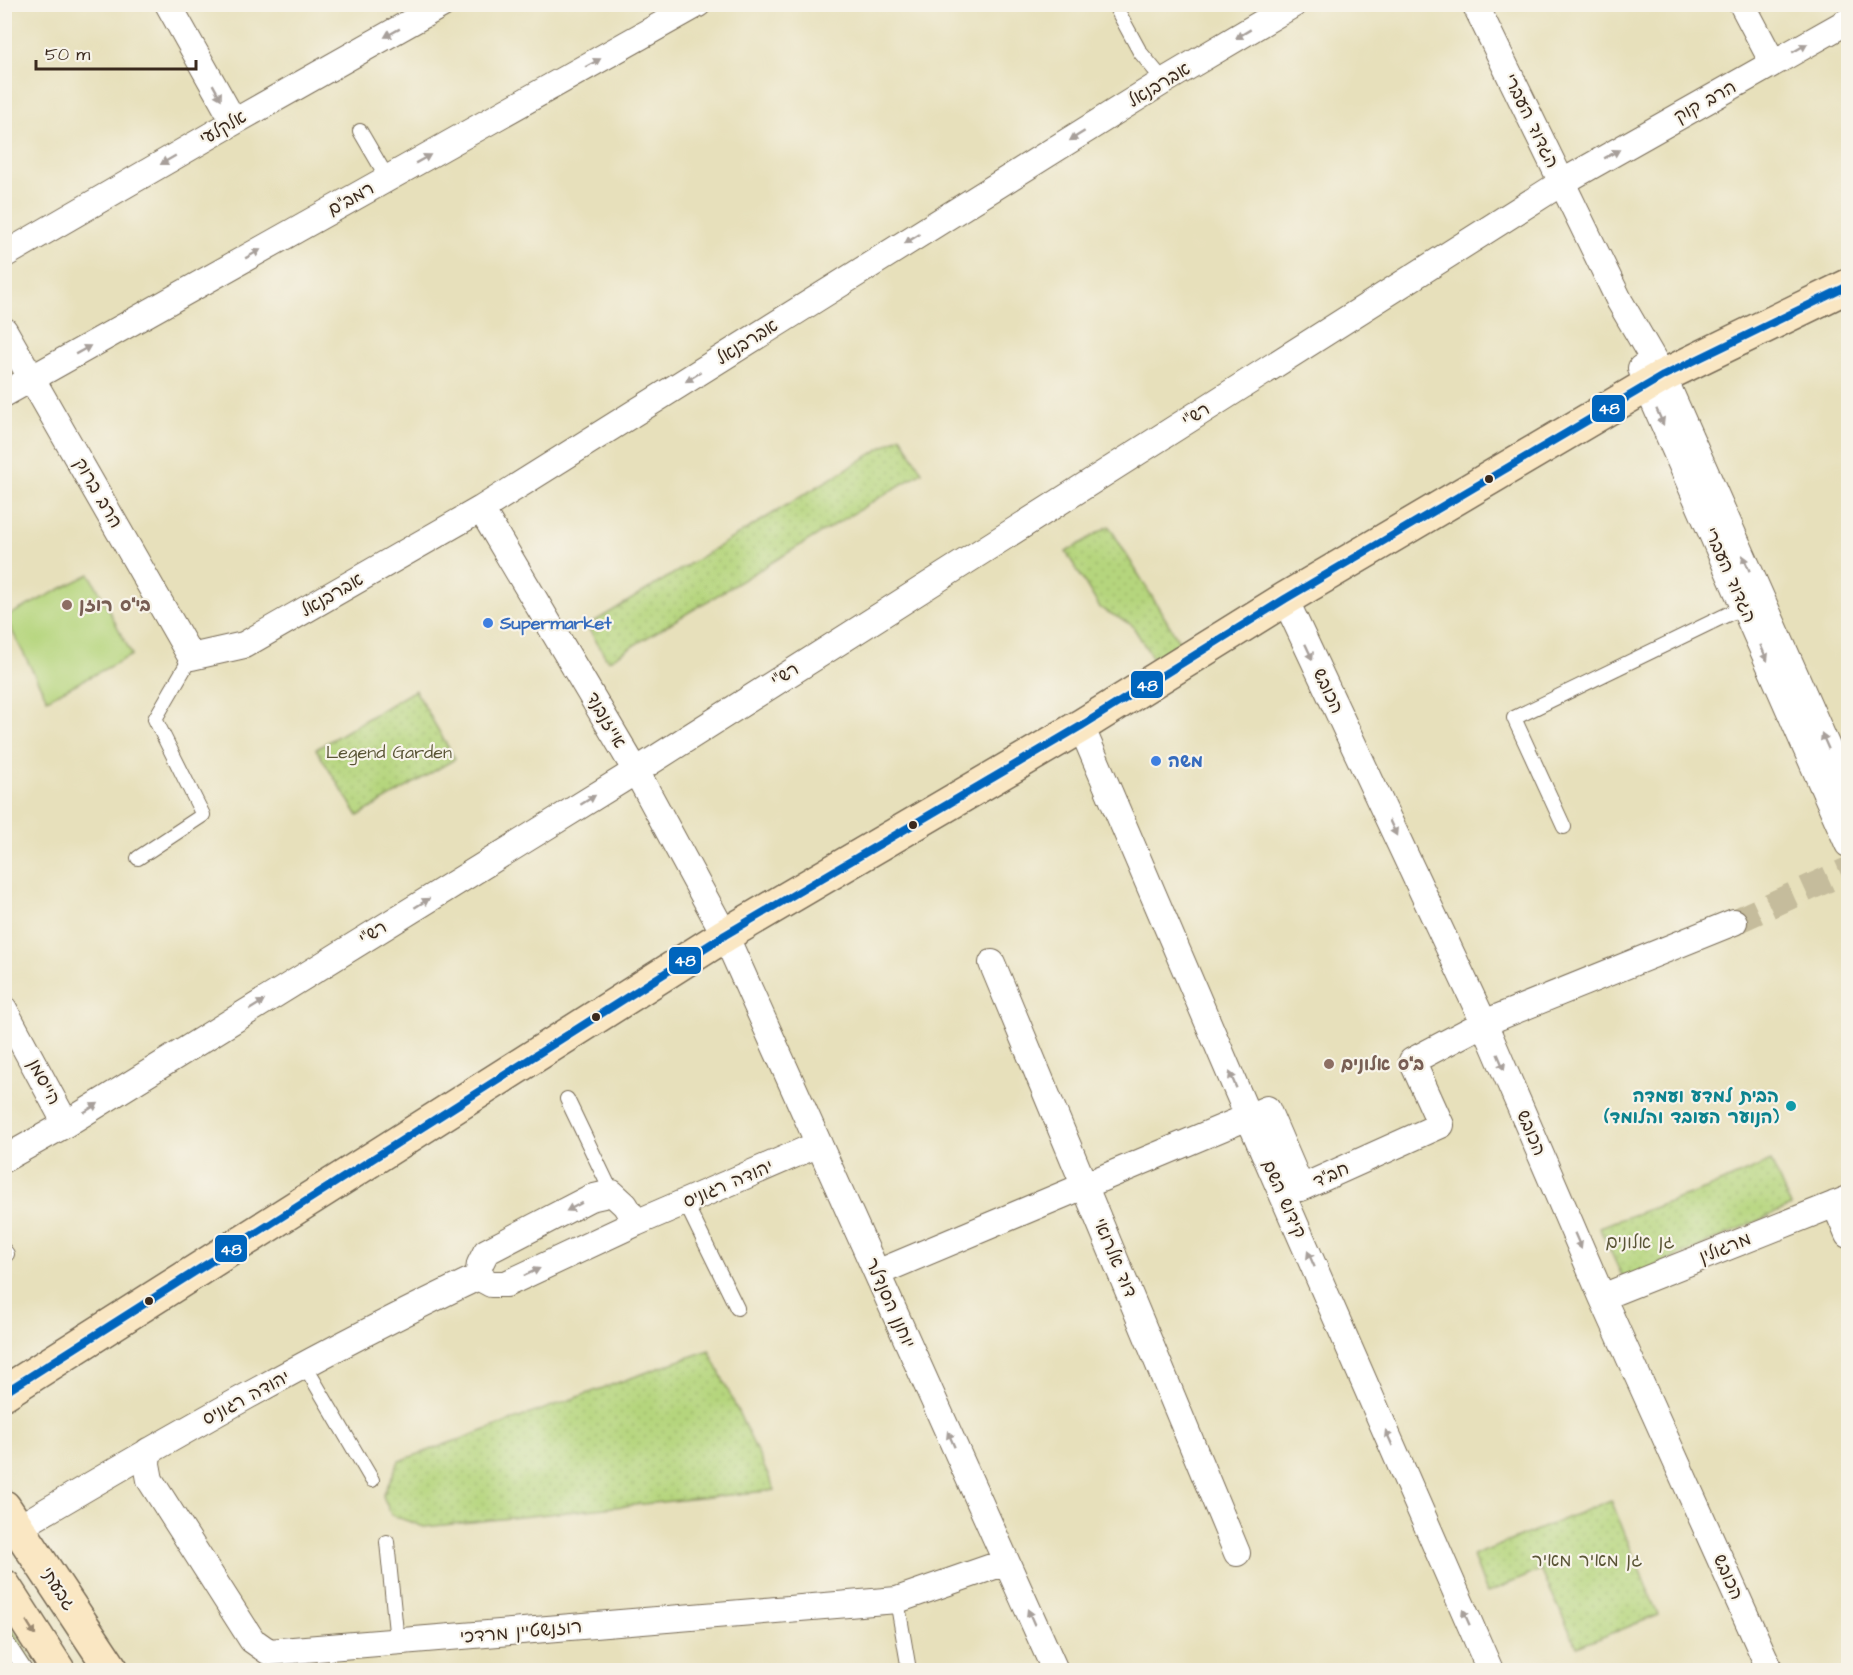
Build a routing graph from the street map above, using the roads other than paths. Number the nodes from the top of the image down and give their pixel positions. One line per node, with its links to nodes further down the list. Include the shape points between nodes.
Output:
1 (168, 4): 11 (street, one-way to 11)
2 (443, 4): 11 (street, אלקלעי, one-way to 11)
3 (698, 4): 13 (street, רמב"ם, one-way to 3)
4 (1114, 4): 10 (lane, via 1140,52)
5 (1294, 4): 10 (street, אברבנאל, one-way to 10)
6 (1475, 4): 14 (street, הגדוד העברי)
7 (1742, 4): 9 (street)
8 (1848, 21): 9 (street, הרב קוק, one-way to 8)
9 (1773, 63): 14 (street, הרב קוק, one-way to 9)
10 (1164, 81): 21 (street, אברבנאל, one-way to 21)
11 (234, 122): 15 (street, אלקלעי, one-way to 15)
12 (360, 131): 13 (lane)
13 (388, 179): 18 (street, רמב"ם, one-way to 13)
14 (1561, 183): 19 (street, הגדוד העברי); 26 (street, רש"י)
15 (4, 255)
16 (1848, 286): 19 (street)
17 (4, 330): 18 (street, הרב ברוק)
18 (32, 378): 20 (street, רמב"ם); 24 (street, הרב ברוק)
19 (1655, 381): 22 (street); 23 (street, הגדוד העברי)
20 (4, 394)
21 (482, 509): 24 (street, אברבנאל, via 244,645); 26 (street, אייזנבנד)
22 (1285, 599): 25 (street); 35 (street, הכובש, one-way to 35)
23 (1753, 602): 27 (street, הגדוד העברי, one-way to 23); 28 (lane, via 1514,718); 29 (street, הגדוד העברי, one-way to 29)
24 (190, 657): 30 (lane, via 155,719 203,815)
25 (1081, 726): 32 (street); 37 (street, קידוש השם, one-way to 25)
26 (636, 771): 32 (street, אייזנבנד); 38 (street, רש"י, one-way to 26)
27 (1848, 794)
28 (1564, 827)
29 (1848, 844)
30 (138, 858)
31 (1734, 922): 35 (street, חב"ד)
32 (725, 935): 39 (street, יוחנן הסנדלר); 52 (street)
33 (992, 963): 41 (street, דוד אלרואי)
34 (7, 1019): 38 (street, הייסמן)
35 (1484, 1023): 37 (street, חב"ד, via 1412,1061 1441,1125 1301,1188 1267,1109); 49 (street, הכובש, one-way to 49)
36 (567, 1100): 42 (lane)
37 (1248, 1116): 41 (street, חב"ד); 68 (street, קידוש השם, one-way to 37)
38 (66, 1124): 40 (street, רש"י)
39 (819, 1144): 43 (street, יהודה רגוניס); 47 (street, יוחנן הסנדלר)
40 (4, 1159)
41 (1085, 1185): 47 (street, חב"ד); 57 (street, דוד אלרואי)
42 (612, 1193): 45 (street, via 626,1205); 48 (street, one-way to 48, via 590,1198 486,1252)
43 (685, 1202): 45 (street, יהודה רגוניס); 50 (lane)
44 (1842, 1202): 46 (street); 49 (street, מרגולין)
45 (636, 1223): 48 (street, יהודה רגוניס, one-way to 45, via 491,1284 506,1284)
46 (1848, 1236)
47 (877, 1273): 58 (street, יוחנן הסנדלר, one-way to 47)
48 (478, 1277): 51 (street, יהודה רגוניס, via 390,1319)
49 (1602, 1297): 69 (street, הכובש)
50 (737, 1308)
51 (306, 1366): 53 (street, יהודה רגוניס); 54 (lane)
52 (4, 1393)
53 (148, 1451): 55 (street, יהודה רגוניס, via 81,1491); 62 (street, רוזנשטיין מרדכי, via 150,1480 252,1640 269,1652)
54 (372, 1480)
55 (11, 1518): 65 (street, גבעתי)
56 (387, 1542): 62 (lane)
57 (1237, 1553)
58 (1006, 1562): 60 (street, רוזנשטיין מרדכי); 67 (street, יוחנן הסנדלר, one-way to 58)
59 (4, 1586): 64 (street, one-way to 64)
60 (897, 1600): 62 (street, רוזנשטיין מרדכי); 66 (lane)
61 (4, 1638): 63 (lane)
62 (397, 1642)
63 (25, 1671)
64 (58, 1671)
65 (112, 1671)
66 (909, 1671)
67 (1054, 1671)
68 (1490, 1671)
69 (1770, 1671)

